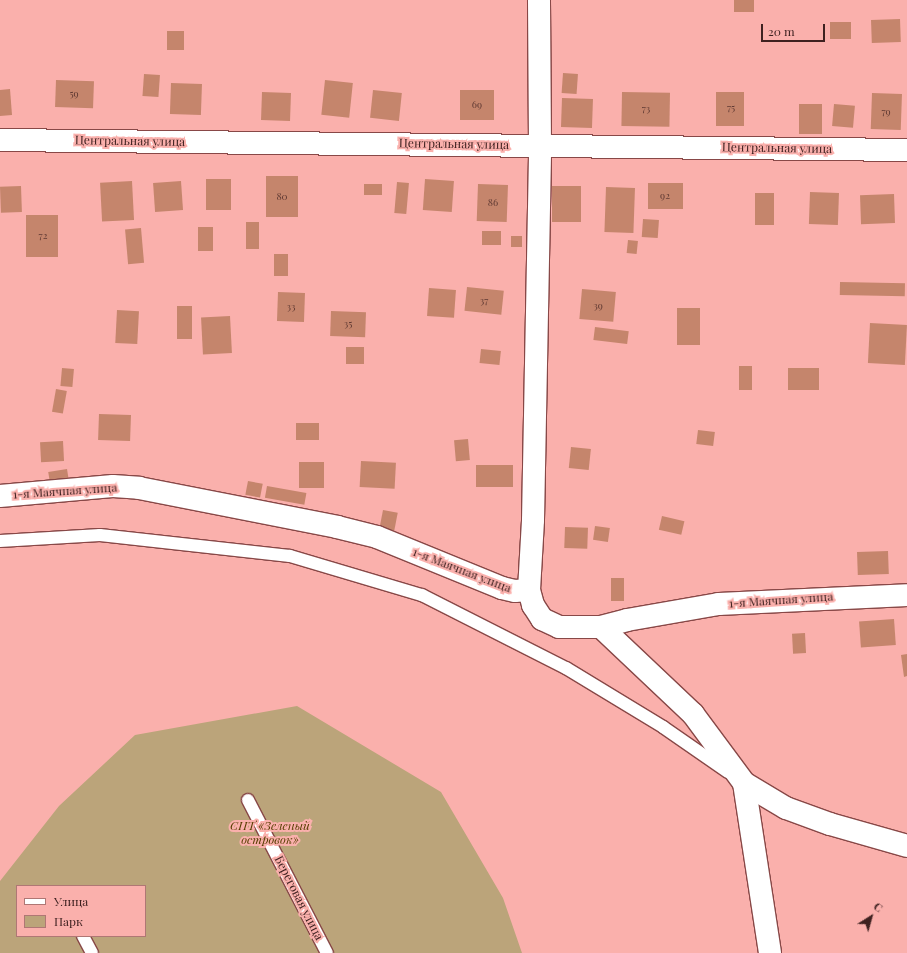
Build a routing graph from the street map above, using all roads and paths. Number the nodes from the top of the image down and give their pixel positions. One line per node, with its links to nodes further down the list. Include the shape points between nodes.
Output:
1 (539, 0): 3 (street)
2 (0, 140): 3 (street, Центральная улица)
3 (540, 145): 4 (street, Центральная улица); 7 (street, via 533,520)
4 (907, 150)
5 (0, 496): 7 (street, 1-я Маячная улица, via 113,486 140,488 377,537 502,588 515,591)
6 (0, 541): 10 (lane, via 100,535 290,556 422,595 566,668 662,727)
7 (529, 590): 9 (street, 1-я Маячная улица, via 533,605 542,619 559,627)
8 (907, 595): 9 (street, 1-я Маячная улица, via 718,604)
9 (601, 627): 10 (street, via 693,714)
10 (744, 783): 12 (street, via 786,808 830,824); 16 (street)
11 (248, 800): 15 (lane, Береговая улица)
12 (907, 846)
13 (84, 937): 14 (lane)
14 (92, 953)
15 (327, 953)
16 (770, 953)

